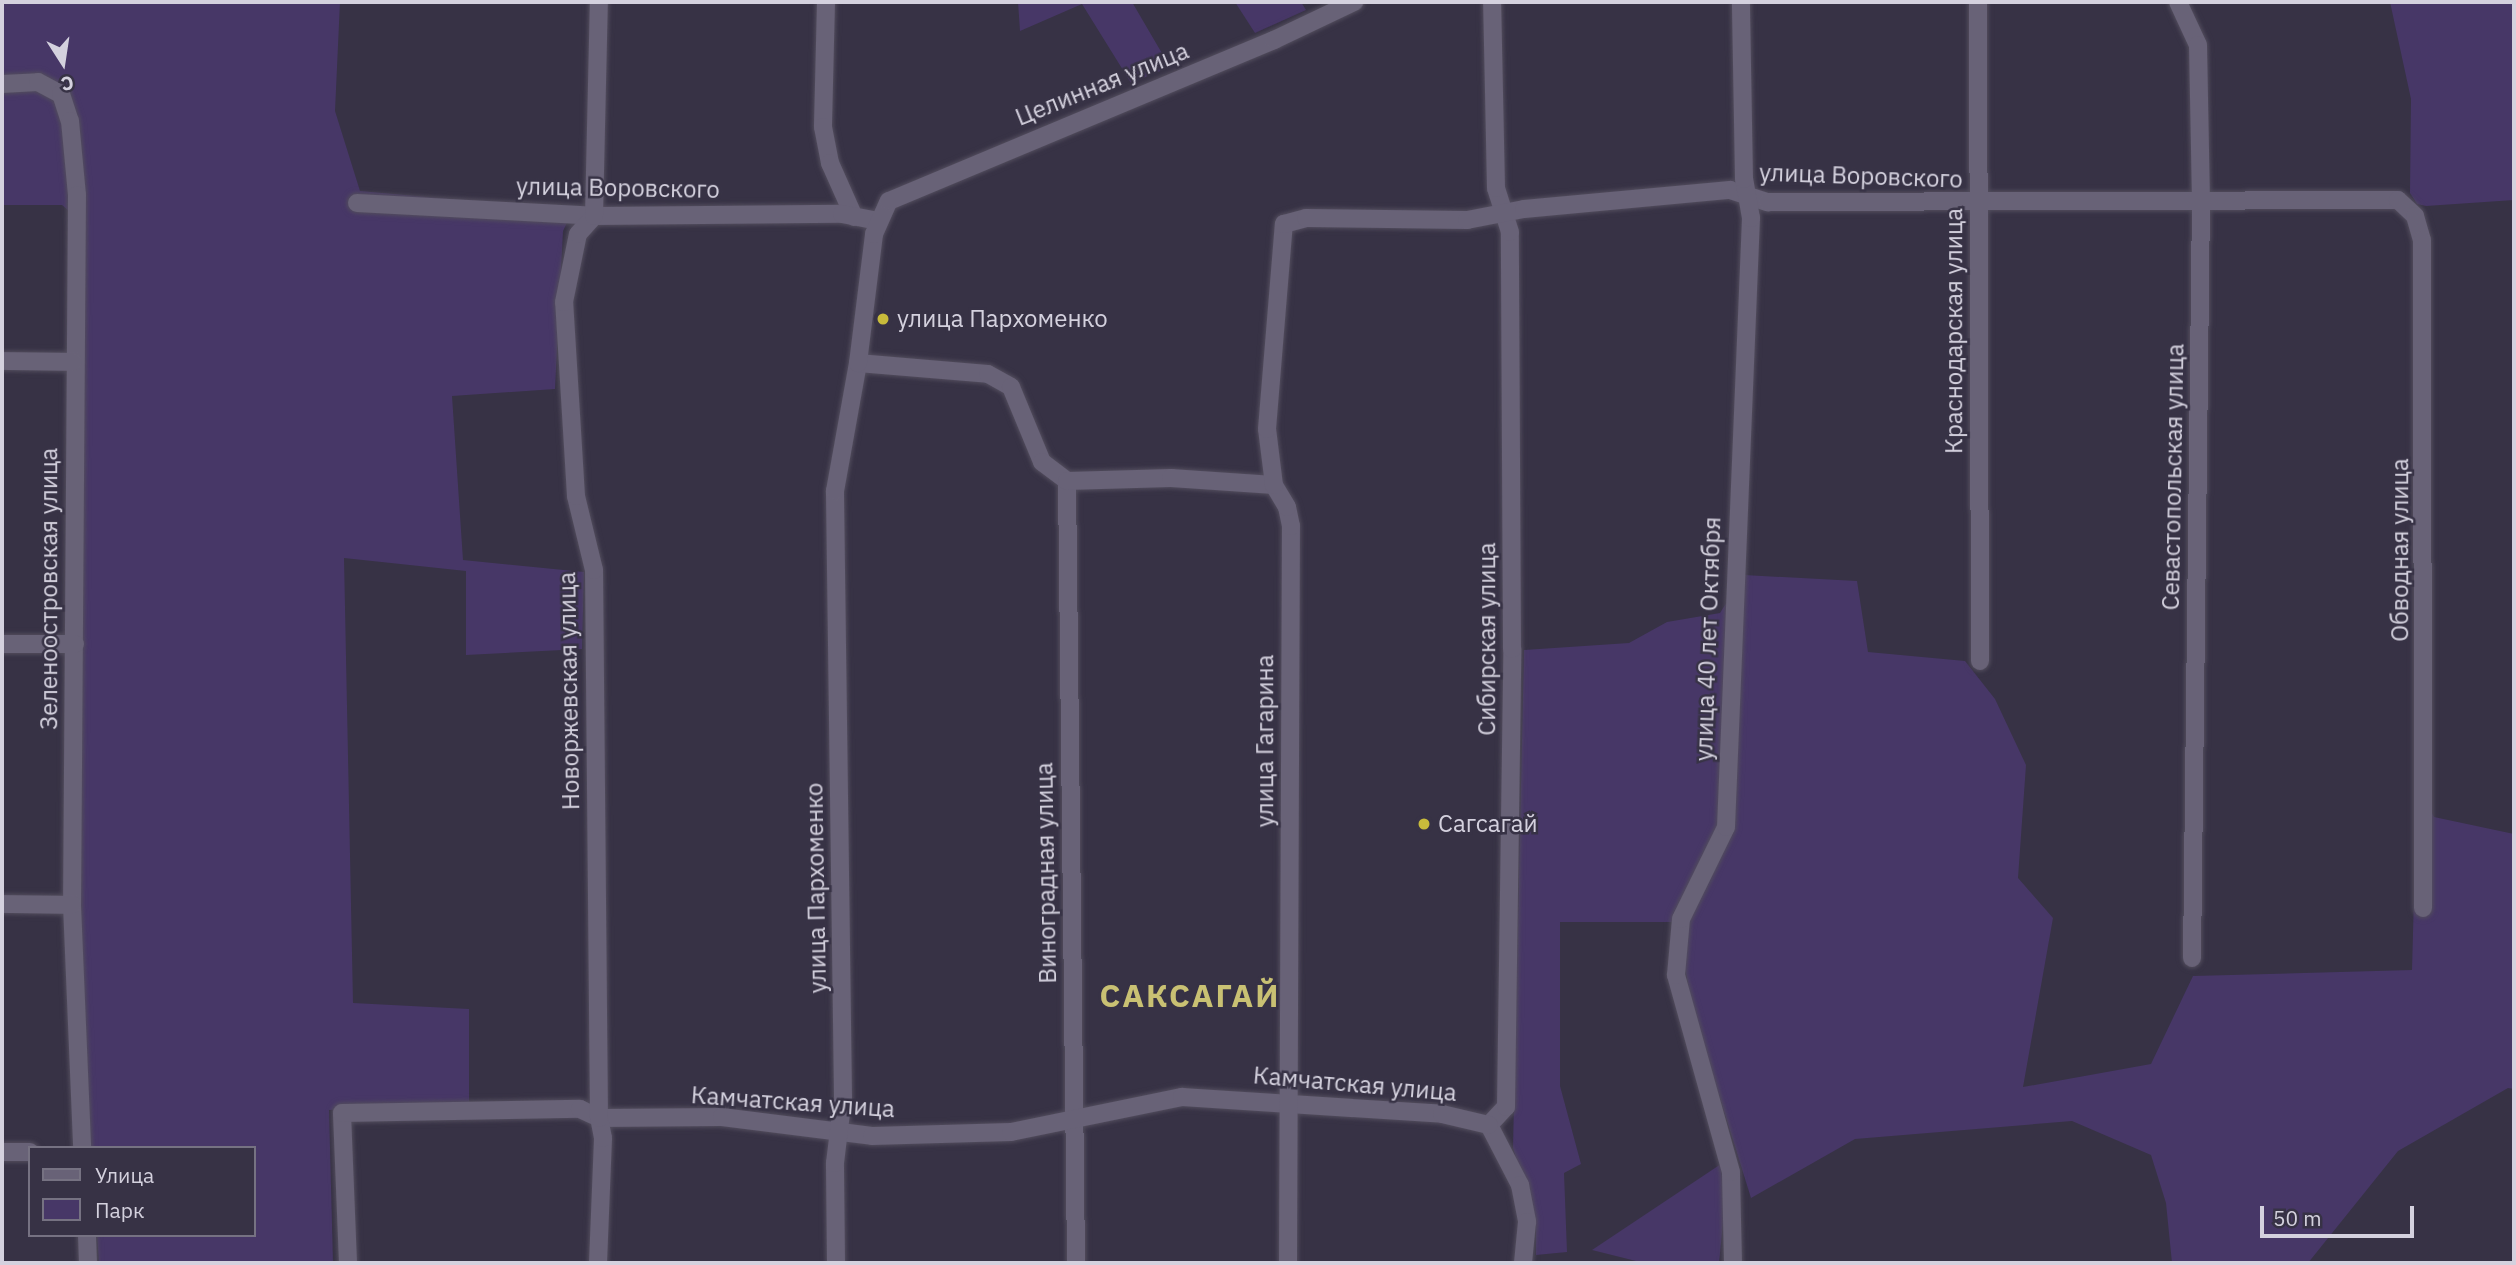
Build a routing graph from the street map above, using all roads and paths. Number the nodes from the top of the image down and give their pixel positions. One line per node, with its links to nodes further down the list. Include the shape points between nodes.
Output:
1 (599, 2): 15 (street)
2 (826, 2): 16 (street, via 824,127 830,163)
3 (1354, 2): 17 (street, Целинная улица, via 1274,40 920,185 889,201)
4 (1492, 2): 14 (street, Сибирская улица, via 1496,188)
5 (1741, 2): 9 (street, улица 40 лет Октября)
6 (1978, 2): 13 (street, Краснодарская улица)
7 (2178, 2): 10 (street, Севастопольская улица, via 2198,45)
8 (2, 83): 20 (street, Зеленоостровская улица, via 38,82 51,87 61,94 70,121 77,195)
9 (1748, 198): 13 (street, улица Воровского); 14 (street, улица Воровского, via 1730,190); 40 (street, улица 40 лет Октября, via 1751,218 1726,827 1681,919 1676,975 1731,1172)
10 (2201, 201): 11 (street, улица Воровского); 13 (street, улица Воровского); 30 (street, Севастопольская улица)
11 (2398, 201): 29 (street, Обводная улица, via 2415,216 2422,240)
12 (358, 204): 15 (street, улица Воровского)
13 (1978, 204): 26 (street, Краснодарская улица)
14 (1502, 212): 18 (street, улица Воровского, via 1467,220 1306,218); 34 (street, Сибирская улица, via 1510,232 1512,649 1507,1038 1506,1107)
15 (594, 216): 16 (street, улица Воровского); 32 (street, Новоржевская улица, via 578,234 564,302 576,496 594,570)
16 (855, 217): 17 (street, улица Воровского)
17 (877, 221): 21 (street, улица Пархоменко)
18 (1284, 224): 23 (street, улица Гагарина, via 1266,429)
19 (2, 361): 20 (street)
20 (74, 362): 25 (street, Зеленоостровская улица)
21 (858, 363): 22 (street, via 988,374 1011,387 1042,463); 35 (street, улица Пархоменко, via 835,491)
22 (1067, 481): 23 (street, via 1171,478); 33 (street, Виноградная улица)
23 (1274, 485): 31 (street, улица Гагарина, via 1291,526)
24 (2, 644): 25 (street)
25 (75, 644): 28 (street, Зеленоостровская улица)
26 (1980, 661)
27 (2, 904): 28 (street)
28 (72, 905): 36 (street, Зеленоостровская улица)
29 (2423, 908)
30 (2192, 958)
31 (1287, 1102): 33 (street, Камчатская улица, via 1160,1099); 34 (street, Камчатская улица, via 1442,1114); 46 (street, улица Гагарина)
32 (599, 1118): 35 (street, Камчатская улица, via 722,1117); 42 (street, Камчатская улица, via 580,1109 342,1113); 43 (street, Новоржевская улица, via 603,1138)
33 (1077, 1122): 35 (street, Камчатская улица, via 1011,1132 872,1136); 45 (street, Виноградная улица)
34 (1489, 1125): 47 (street, via 1520,1185 1527,1222)
35 (842, 1130): 44 (street, улица Пархоменко, via 835,1163)
36 (82, 1146)
37 (2, 1152): 38 (street)
38 (28, 1152)
39 (87, 1237): 41 (street)
40 (1736, 1262)
41 (88, 1263)
42 (348, 1263)
43 (598, 1263)
44 (836, 1263)
45 (1076, 1263)
46 (1288, 1263)
47 (1523, 1263)

